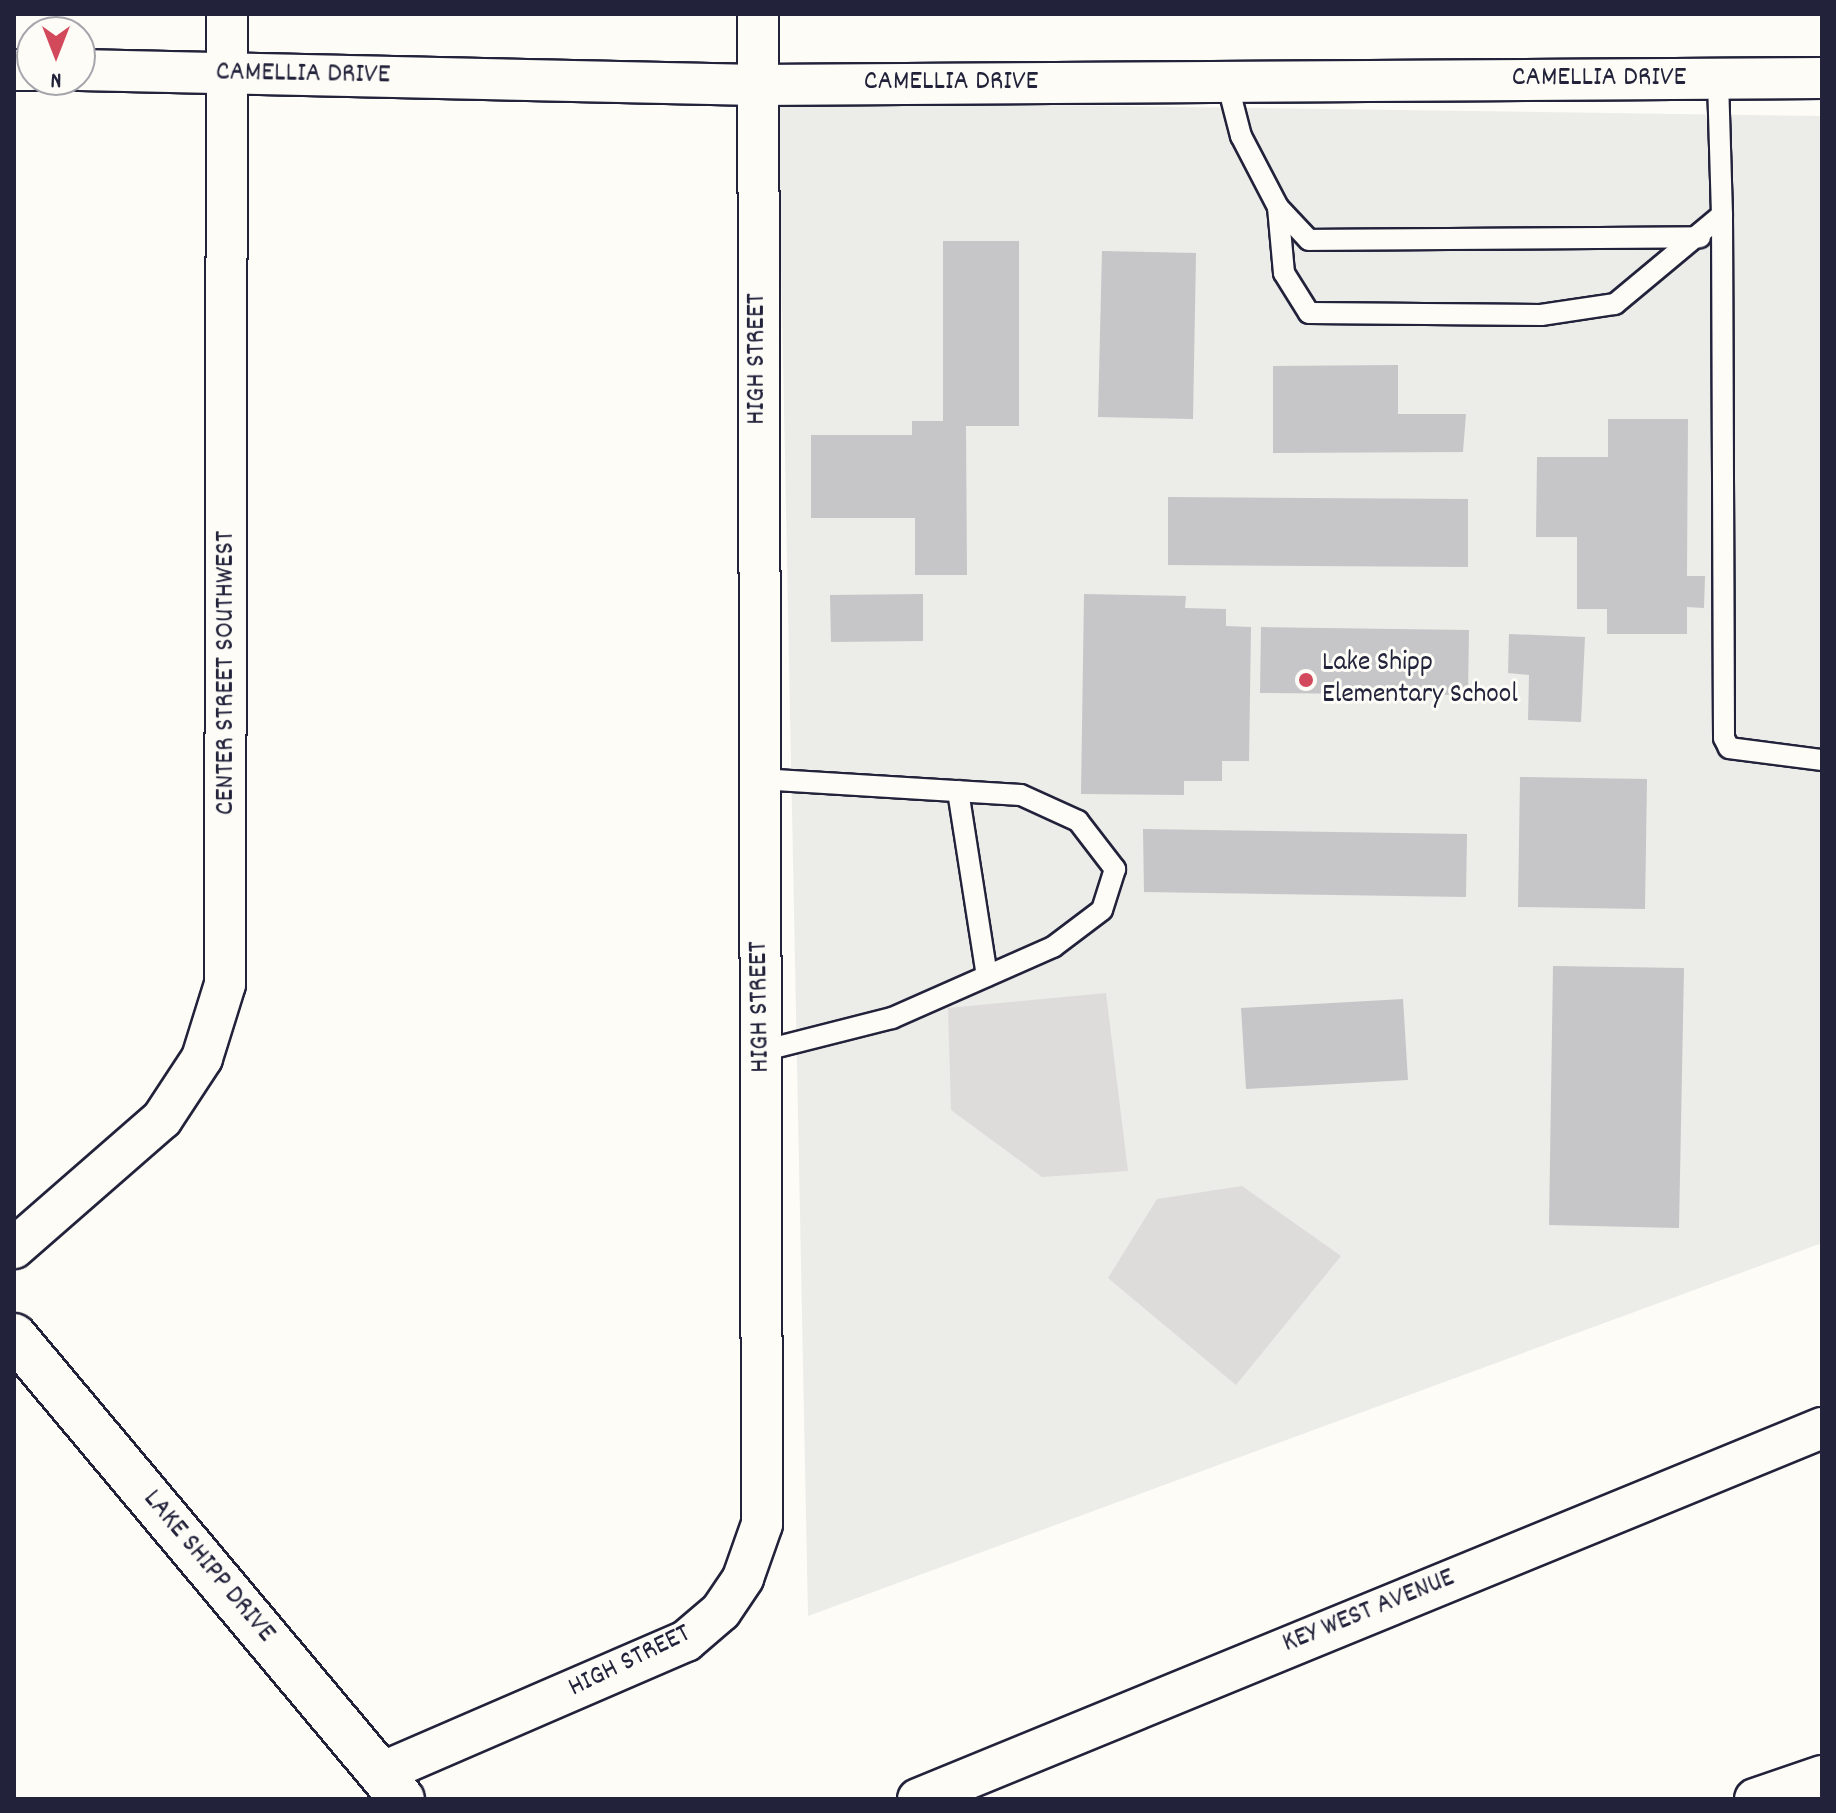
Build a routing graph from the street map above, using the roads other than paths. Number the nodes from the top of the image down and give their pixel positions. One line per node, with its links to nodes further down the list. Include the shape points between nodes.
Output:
1 (227, 14): 4 (street, CENTER STREET SOUTHWEST)
2 (758, 14): 8 (street, HIGH STREET)
3 (96, 70): 4 (street, CAMELLIA DRIVE)
4 (226, 74): 8 (street, CAMELLIA DRIVE); 17 (street, CENTER STREET SOUTHWEST, via 225,984 184,1091 141,1141)
5 (1822, 78): 6 (street, CAMELLIA DRIVE)
6 (1718, 79): 7 (street, CAMELLIA DRIVE); 10 (lane)
7 (1227, 82): 8 (street, CAMELLIA DRIVE); 9 (lane, via 1231,118)
8 (757, 85): 13 (street, HIGH STREET)
9 (1278, 207): 11 (lane, via 1309,240); 11 (lane, via 1294,299 1309,313 1330,317 1582,313 1615,304)
10 (1722, 215): 11 (lane); 12 (lane, via 1724,738 1729,748)
11 (1700, 237)
12 (1822, 760)
13 (759, 779): 14 (lane); 16 (street, HIGH STREET)
14 (958, 791): 15 (lane); 15 (lane, via 1021,795 1078,821 1115,869 1102,910 1053,947)
15 (987, 976): 16 (lane, via 834,1038)
16 (762, 1051): 21 (street, HIGH STREET, via 765,1497 743,1578 721,1611 686,1641)
17 (14, 1248)
18 (14, 1336): 21 (street, LAKE SHIPP DRIVE)
19 (1822, 1428): 22 (street, KEY WEST AVENUE)
20 (1822, 1776): 23 (street)
21 (392, 1786)
22 (918, 1799)
23 (1755, 1799)

